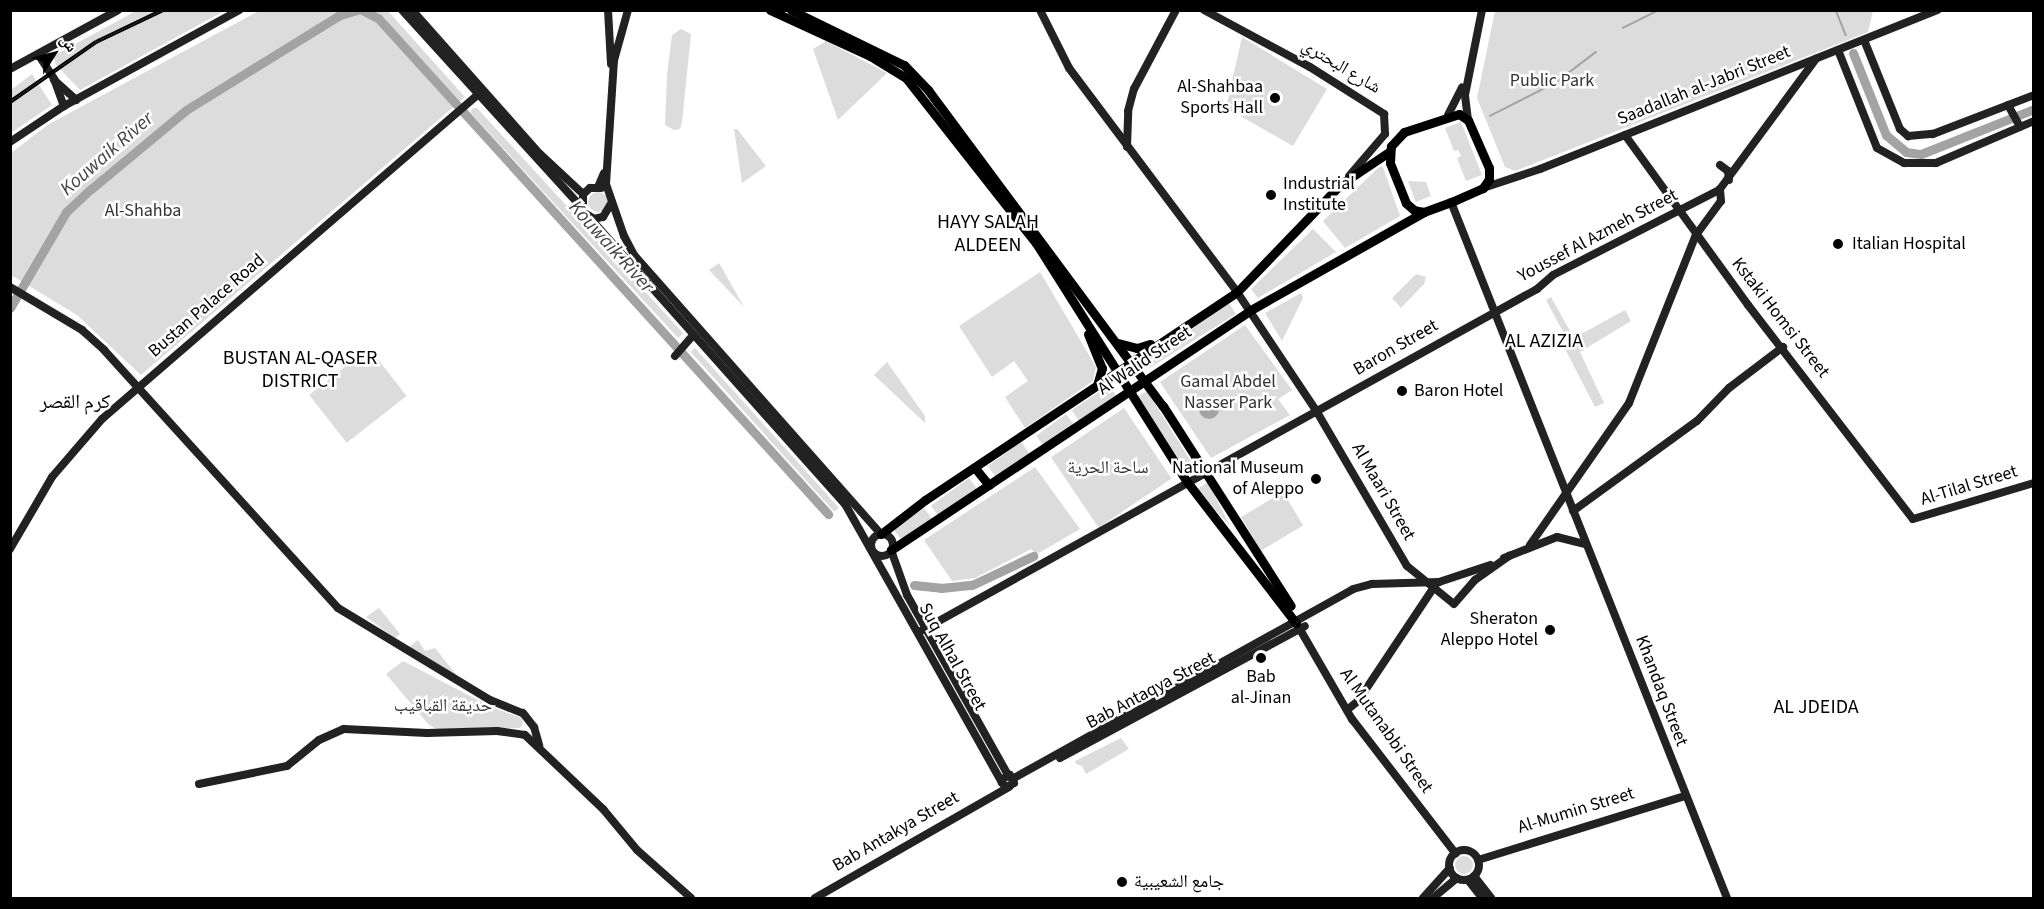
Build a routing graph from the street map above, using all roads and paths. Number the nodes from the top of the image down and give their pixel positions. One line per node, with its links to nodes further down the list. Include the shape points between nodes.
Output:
1 (118, 10): 19 (main road)
2 (231, 10): 25 (main road)
3 (239, 10): 25 (main road)
4 (402, 10): 24 (main road)
5 (412, 10): 45 (main road, via 540,154)
6 (608, 10): 41 (main road, via 611,63 605,160)
7 (628, 10): 44 (main road, via 614,60)
8 (770, 10): 55 (main road, via 870,56 906,78 1036,243)
9 (791, 10): 16 (main road, Al Mutanabbi Street)
10 (1040, 10): 33 (main road, Al Maari Street, via 1069,69)
11 (1176, 10): 29 (main road, via 1137,84)
12 (1204, 10): 40 (main road, شارع البحتري, via 1300,61 1384,114 1385,134)
13 (1476, 10): 28 (main road, via 1461,91)
14 (1482, 10): 30 (main road, via 1465,95)
15 (1936, 10): 17 (main road, Saadallah al-Jabri Street)
16 (806, 14): 60 (main road, Al Mutanabbi Street, via 871,46 913,73 978,153)
17 (1864, 40): 18 (main road, Saadallah al-Jabri Street); 27 (main road, via 1900,129 1908,136 1933,134)
18 (1838, 50): 20 (main road, Saadallah al-Jabri Street); 32 (main road, via 1868,130 1877,147 1893,159 1917,165 1936,163)
19 (38, 54): 21 (main road); 22 (main road)
20 (1816, 59): 34 (main road, Saadallah al-Jabri Street); 39 (main road)
21 (10, 69)
22 (54, 80): 25 (main road); 26 (main road)
23 (2034, 95): 27 (main road)
24 (474, 98): 48 (main road); 66 (main road, Bustan Palace Road)
25 (75, 99): 26 (main road)
26 (64, 105): 35 (main road)
27 (2010, 108): 32 (main road)
28 (1448, 115): 30 (main road, via 1459,114); 37 (main road, via 1404,132)
29 (1127, 119): 33 (main road, via 1122,127); 36 (main road)
30 (1468, 120): 42 (main road, via 1489,168 1489,179)
31 (2034, 122): 32 (main road)
32 (2019, 126)
33 (1114, 128): 36 (main road, Al Maari Street)
34 (1624, 135): 42 (main road, Saadallah al-Jabri Street); 49 (main road, Kstaki Homsi Street)
35 (10, 140)
36 (1127, 147): 54 (main road, Al Maari Street)
37 (1389, 152): 40 (main road); 50 (main road, via 1406,203)
38 (1720, 165): 39 (main road, via 1728,171)
39 (1728, 181): 43 (main road)
40 (1341, 184): 54 (main road)
41 (598, 187): 44 (main road); 45 (main road)
42 (1483, 188): 47 (main road)
43 (1719, 190): 49 (main road, Youssef Al Azmeh Street); 52 (main road, via 1721,203)
44 (608, 193): 46 (main road)
45 (583, 194): 48 (main road)
46 (612, 202): 51 (main road, via 603,217); 78 (main road, via 634,255)
47 (1451, 202): 50 (main road); 57 (main road, Khandaq Street)
48 (580, 207): 51 (main road)
49 (1678, 210): 52 (main road, Kstaki Homsi Street); 57 (main road, Youssef Al Azmeh Street, via 1553,275 1537,289)
50 (1424, 212): 56 (main road, Al Walid Street)
51 (589, 217): 59 (main road, Suq Alhal Street)
52 (1696, 235): 61 (main road, Kstaki Homsi Street); 75 (main road, via 1629,403)
53 (11, 287): 66 (main road, via 82,330)
54 (1237, 292): 56 (main road, Al Maari Street); 58 (main road)
55 (1073, 301): 64 (main road); 67 (main road, via 1102,368)
56 (1249, 310): 65 (main road, Al Walid Street); 69 (main road, Al Maari Street)
57 (1492, 312): 69 (main road, Baron Street); 75 (main road, Khandaq Street)
58 (1169, 337): 60 (main road, via 1142,348); 63 (main road)
59 (691, 338): 62 (main road); 83 (main road, Suq Alhal Street, via 845,504)
60 (1117, 342): 63 (main road, Al Mutanabbi Street)
61 (1783, 347): 76 (main road, via 1729,388 1697,421); 77 (main road, Kstaki Homsi Street)
62 (675, 356)
63 (1132, 362): 64 (main road); 65 (main road, Al Mutanabbi Street)
64 (1117, 373): 67 (main road); 68 (main road)
65 (1146, 381): 68 (main road, Al Walid Street); 71 (main road, Al Mutanabbi Street)
66 (140, 386): 81 (main road, Bustan Palace Road, via 102,419 52,477); 90 (main road, via 338,608 490,700 523,712 534,727)
67 (1095, 387): 70 (main road)
68 (1128, 393): 72 (main road); 74 (main road, Al Walid Street)
69 (1317, 412): 71 (main road, Baron Street); 85 (main road, Al Maari Street, via 1397,550 1411,570)
70 (975, 468): 74 (main road); 78 (main road)
71 (1207, 472): 72 (main road, Baron Street); 86 (main road, Al Mutanabbi Street)
72 (1188, 483): 86 (main road); 87 (main road, Baron Street)
73 (2034, 483): 77 (main road, Al-Tilal Street)
74 (989, 485): 82 (main road, Al Walid Street)
75 (1566, 494): 76 (main road, Khandaq Street); 80 (main road)
76 (1573, 511): 79 (main road, Khandaq Street)
77 (1913, 519)
78 (882, 534): 82 (main road, via 892,541); 83 (main road, via 872,542)
79 (1585, 544): 80 (main road, via 1563,537); 93 (main road, Khandaq Street)
80 (1528, 547): 84 (main road)
81 (10, 549)
82 (891, 550): 83 (main road, via 881,556); 87 (main road, Suq Alhal Street)
83 (873, 551): 87 (main road, Suq Alhal Street)
84 (1509, 556): 85 (main road); 85 (main road, via 1474,580 1454,604)
85 (1434, 586): 86 (main road, via 1365,585); 88 (main road)
86 (1300, 625): 88 (main road, via 1344,694 1350,701); 89 (main road, Al Mutanabbi Street); 91 (main road, Bab Antaqya Street); 91 (main road, Bab Antaqya Street)
87 (922, 631): 91 (main road, Suq Alhal Street); 91 (main road, Suq Alhal Street)
88 (1358, 701): 89 (main road)
89 (1347, 710): 94 (main road, Al Mutanabbi Street)
90 (539, 745): 92 (main road, via 525,735 497,731 344,729 319,740 287,766); 99 (main road, via 637,850)
91 (1010, 780): 100 (main road, Bab Antakya Street, via 994,794)
92 (199, 784)
93 (1685, 796): 95 (main road, Al-Mumin Street); 105 (main road, Khandaq Street)
94 (1456, 854): 95 (main road, via 1468,851); 96 (main road)
95 (1478, 860): 98 (main road)
96 (1450, 868): 97 (main road); 101 (main road)
97 (1456, 878): 98 (main road); 102 (main road)
98 (1471, 878): 103 (main road); 104 (main road)
99 (691, 898)
100 (815, 898)
101 (1423, 898)
102 (1433, 898)
103 (1482, 898)
104 (1491, 898)
105 (1727, 898)

